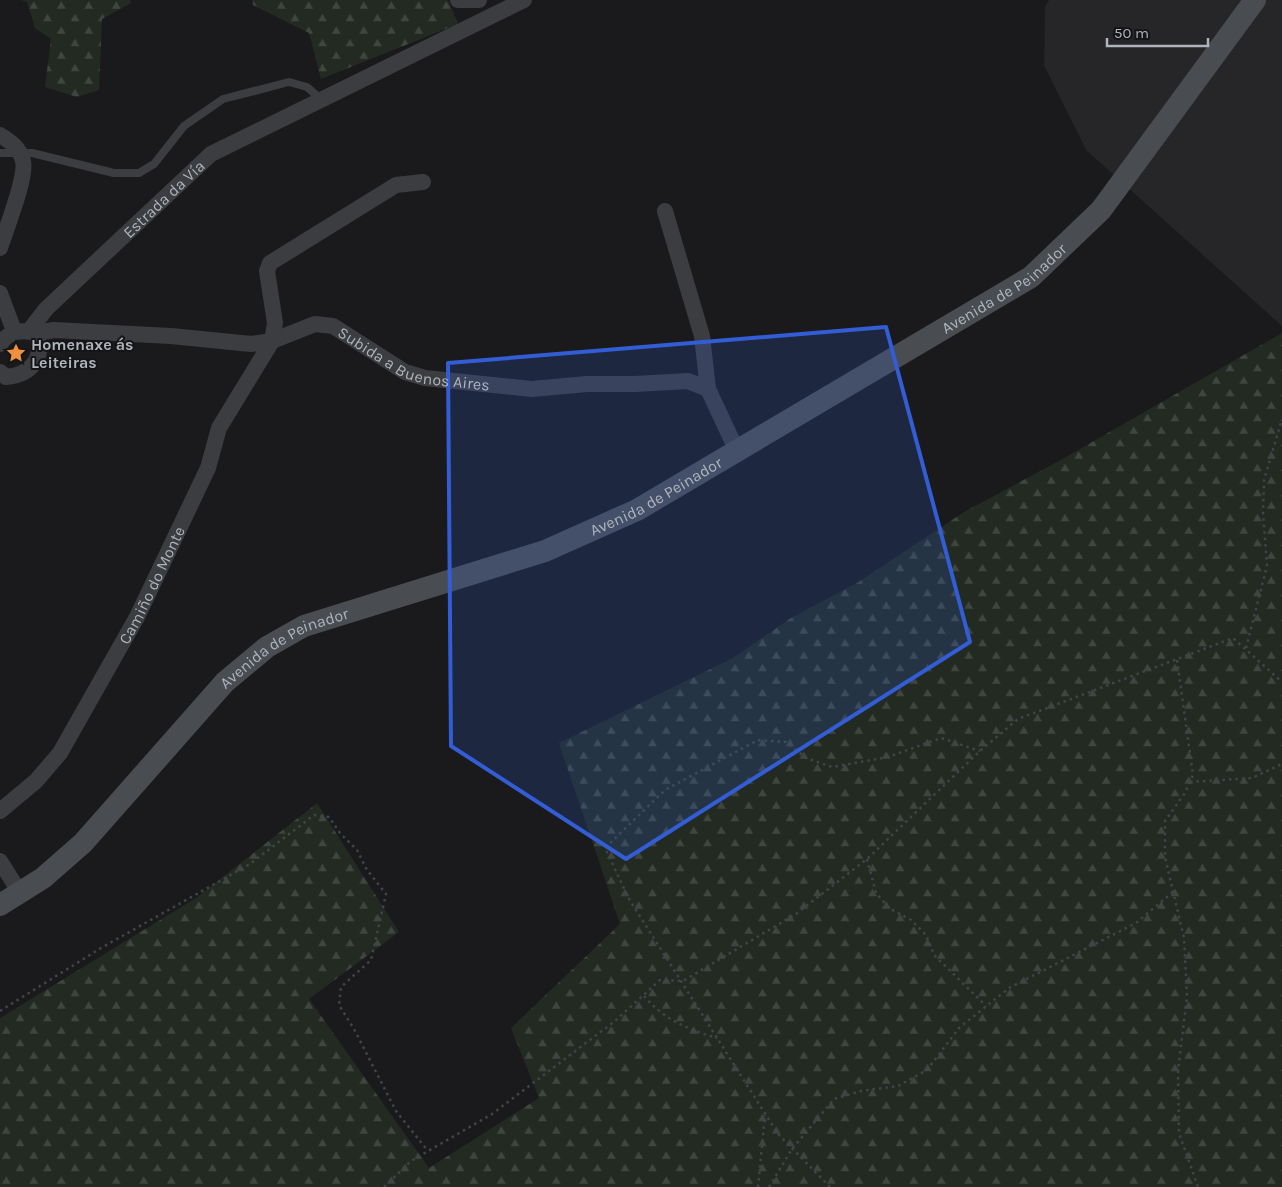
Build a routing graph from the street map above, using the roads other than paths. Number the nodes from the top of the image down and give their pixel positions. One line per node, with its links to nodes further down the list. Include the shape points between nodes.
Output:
1 (458, 0): 2 (street)
2 (480, 0)
3 (524, 0): 5 (street, Estrada da Vía)
4 (1255, 0): 19 (street, Avenida de Peinador, via 1101,210 1031,277)
5 (494, 6): 6 (street, Estrada da Vía)
6 (322, 100): 8 (lane, Estrada da Vía, via 307,87 290,82 223,99 184,126 154,164 139,173 114,173); 14 (street, Estrada da Vía, via 211,154 46,309)
7 (0, 135): 8 (street, via 14,144)
8 (18, 152): 9 (lane, Estrada da Vía); 12 (street, via 23,160 23,174)
9 (0, 153)
10 (423, 182): 15 (street, via 396,185 270,264 267,271 275,323)
11 (665, 211): 18 (street, via 702,336)
12 (0, 248)
13 (0, 293): 14 (street)
14 (26, 332): 15 (street, Subida a Buenos Aires, via 54,330 171,336 251,344); 16 (street, Estrada da Vía); 17 (street, via 40,342 38,357 31,368 19,376 6,377)
15 (272, 341): 18 (street, Subida a Buenos Aires, via 316,324 334,326 405,372 424,378 532,389 688,381); 20 (street, Camiño do Monte, via 219,428 208,468 137,617 60,753 36,781)
16 (0, 344)
17 (0, 372)
18 (708, 389): 19 (street)
19 (737, 451): 22 (street, Avenida de Peinador, via 637,510 545,551 304,626 267,647 225,682 83,843 43,878)
20 (0, 811)
21 (0, 861): 22 (street)
22 (20, 893): 23 (street, Avenida de Peinador)
23 (0, 905)

